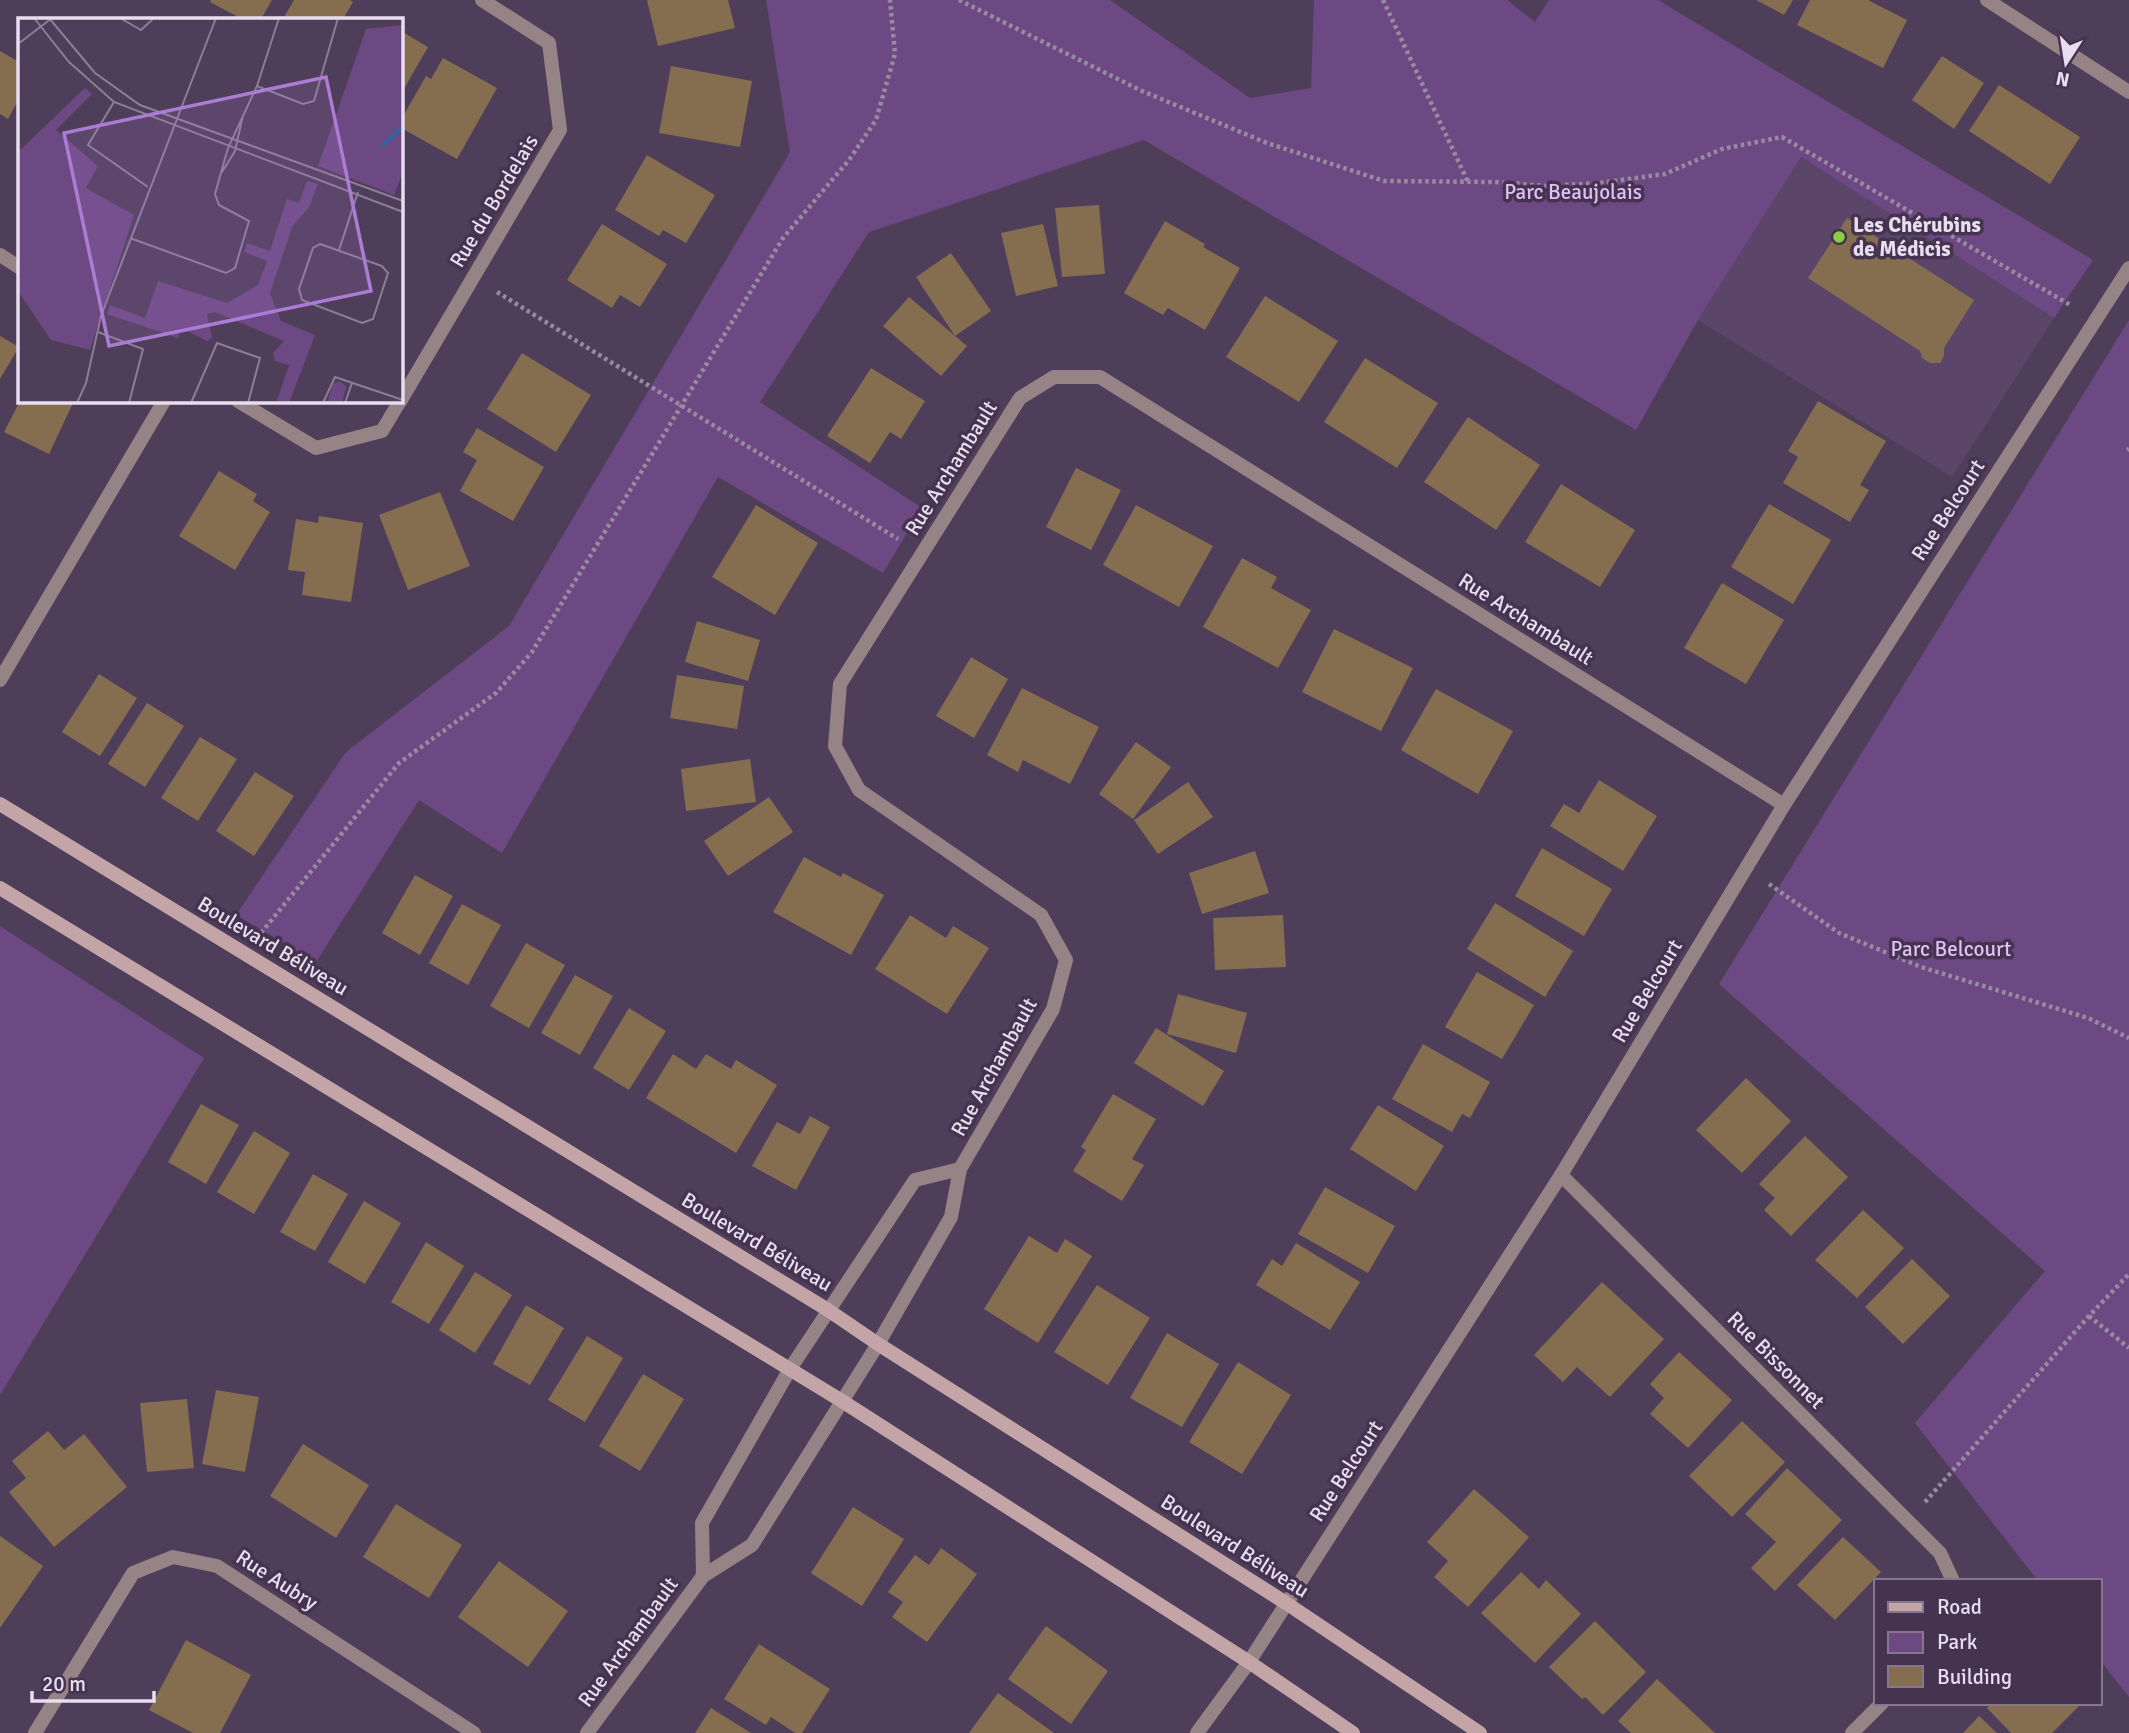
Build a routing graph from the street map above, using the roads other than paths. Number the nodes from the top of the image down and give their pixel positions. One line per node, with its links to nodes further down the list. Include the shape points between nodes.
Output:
1 (482, 0): 7 (street, Rue du Bordelais, via 549,43 560,130)
2 (1987, 0): 3 (street)
3 (2129, 92)
4 (0, 255): 5 (street)
5 (18, 266)
6 (2129, 268): 13 (street, Rue Belcourt)
7 (402, 397)
8 (163, 402): 11 (street)
9 (240, 402): 10 (street, Rue du Bordelais, via 316,448 383,431)
10 (399, 402)
11 (0, 680)
12 (0, 804): 17 (street, Boulevard Béliveau)
13 (1784, 805): 15 (street, Rue Archambault, via 1100,377 1054,377 1020,398 840,684 835,746 859,790 1041,915 1066,960 1053,1009); 16 (street, Rue Belcourt)
14 (0, 888): 19 (street)
15 (960, 1170): 17 (street, Rue Archambault, via 915,1180); 18 (street, Rue Archambault, via 951,1217)
16 (1561, 1175): 22 (street, Rue Bissonnet, via 1940,1553); 23 (street, Rue Belcourt)
17 (828, 1310): 18 (street, Boulevard Béliveau); 19 (street, Rue Archambault)
18 (878, 1344): 20 (street, Rue Archambault); 23 (street, Boulevard Béliveau)
19 (790, 1369): 20 (street); 21 (street, Rue Archambault, via 702,1523)
20 (842, 1401): 21 (street, Rue Archambault, via 752,1545); 24 (street)
21 (702, 1576): 28 (street, Rue Archambault)
22 (1952, 1579)
23 (1286, 1603): 24 (street, Rue Belcourt); 31 (street, Boulevard Béliveau)
24 (1249, 1662): 29 (street, Rue Belcourt); 30 (street)
25 (1880, 1705): 32 (street)
26 (36, 1733): 27 (street, Rue Aubry, via 133,1573 173,1557 217,1566)
27 (474, 1733)
28 (587, 1733)
29 (1197, 1733)
30 (1353, 1733)
31 (1480, 1733)
32 (1852, 1733)

